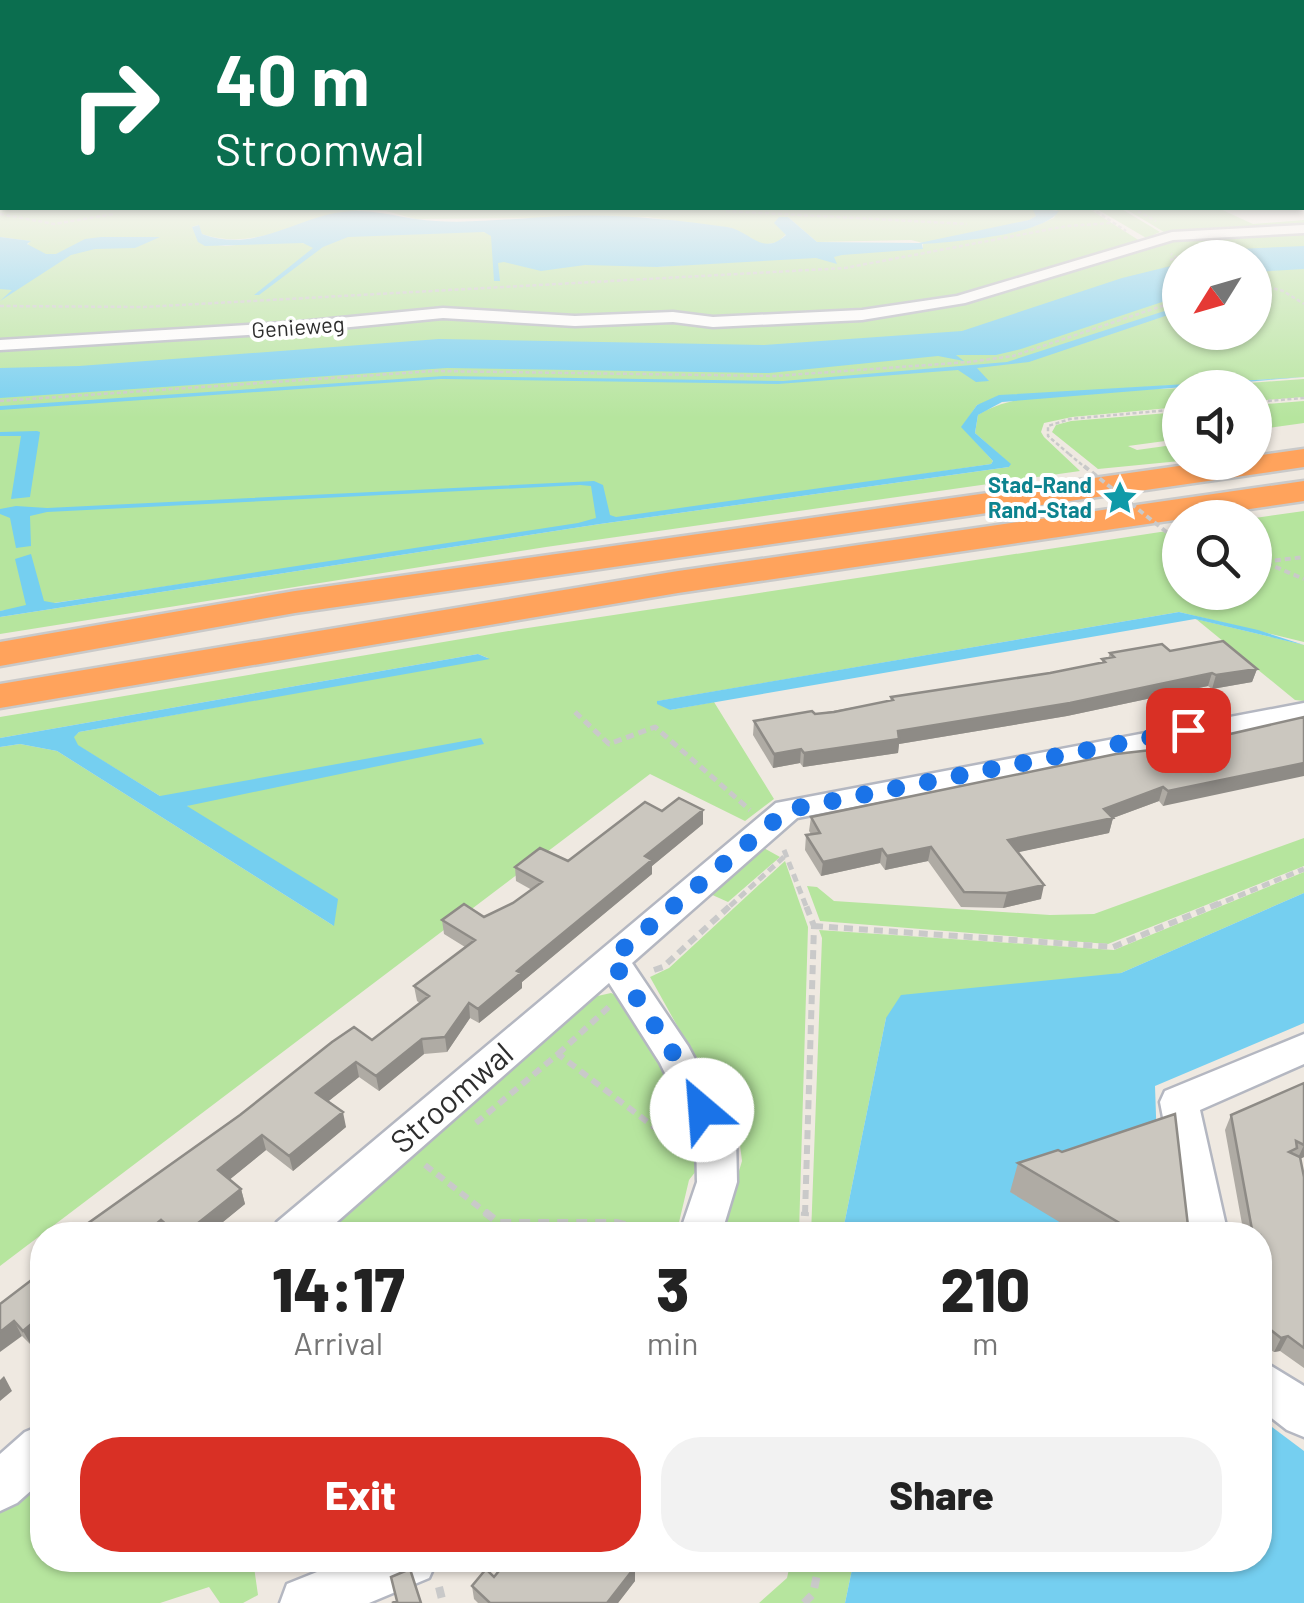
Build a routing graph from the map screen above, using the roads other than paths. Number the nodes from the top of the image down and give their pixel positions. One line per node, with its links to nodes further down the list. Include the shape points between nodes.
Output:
1 (1062, 269): 2 (street, Genieweg, via 958,300 862,314 713,322 444,313)
2 (0, 346)
3 (1304, 458): 5 (highway, via 314,599)
4 (1304, 491): 6 (highway, via 678,582)
5 (0, 654)
6 (0, 696)
7 (1304, 710): 8 (street, Stroomwal, via 787,810)
8 (621, 974): 10 (street, Stroomwal); 11 (street, via 675,1056 716,1136 717,1176)
9 (1304, 1048): 12 (street, via 1179,1102)
10 (307, 1222)
11 (704, 1222)
12 (1204, 1222)
13 (1272, 1390): 14 (street)
14 (1304, 1414)
15 (30, 1460): 16 (street)
16 (0, 1486)
17 (382, 1572): 18 (street)
18 (306, 1603)

